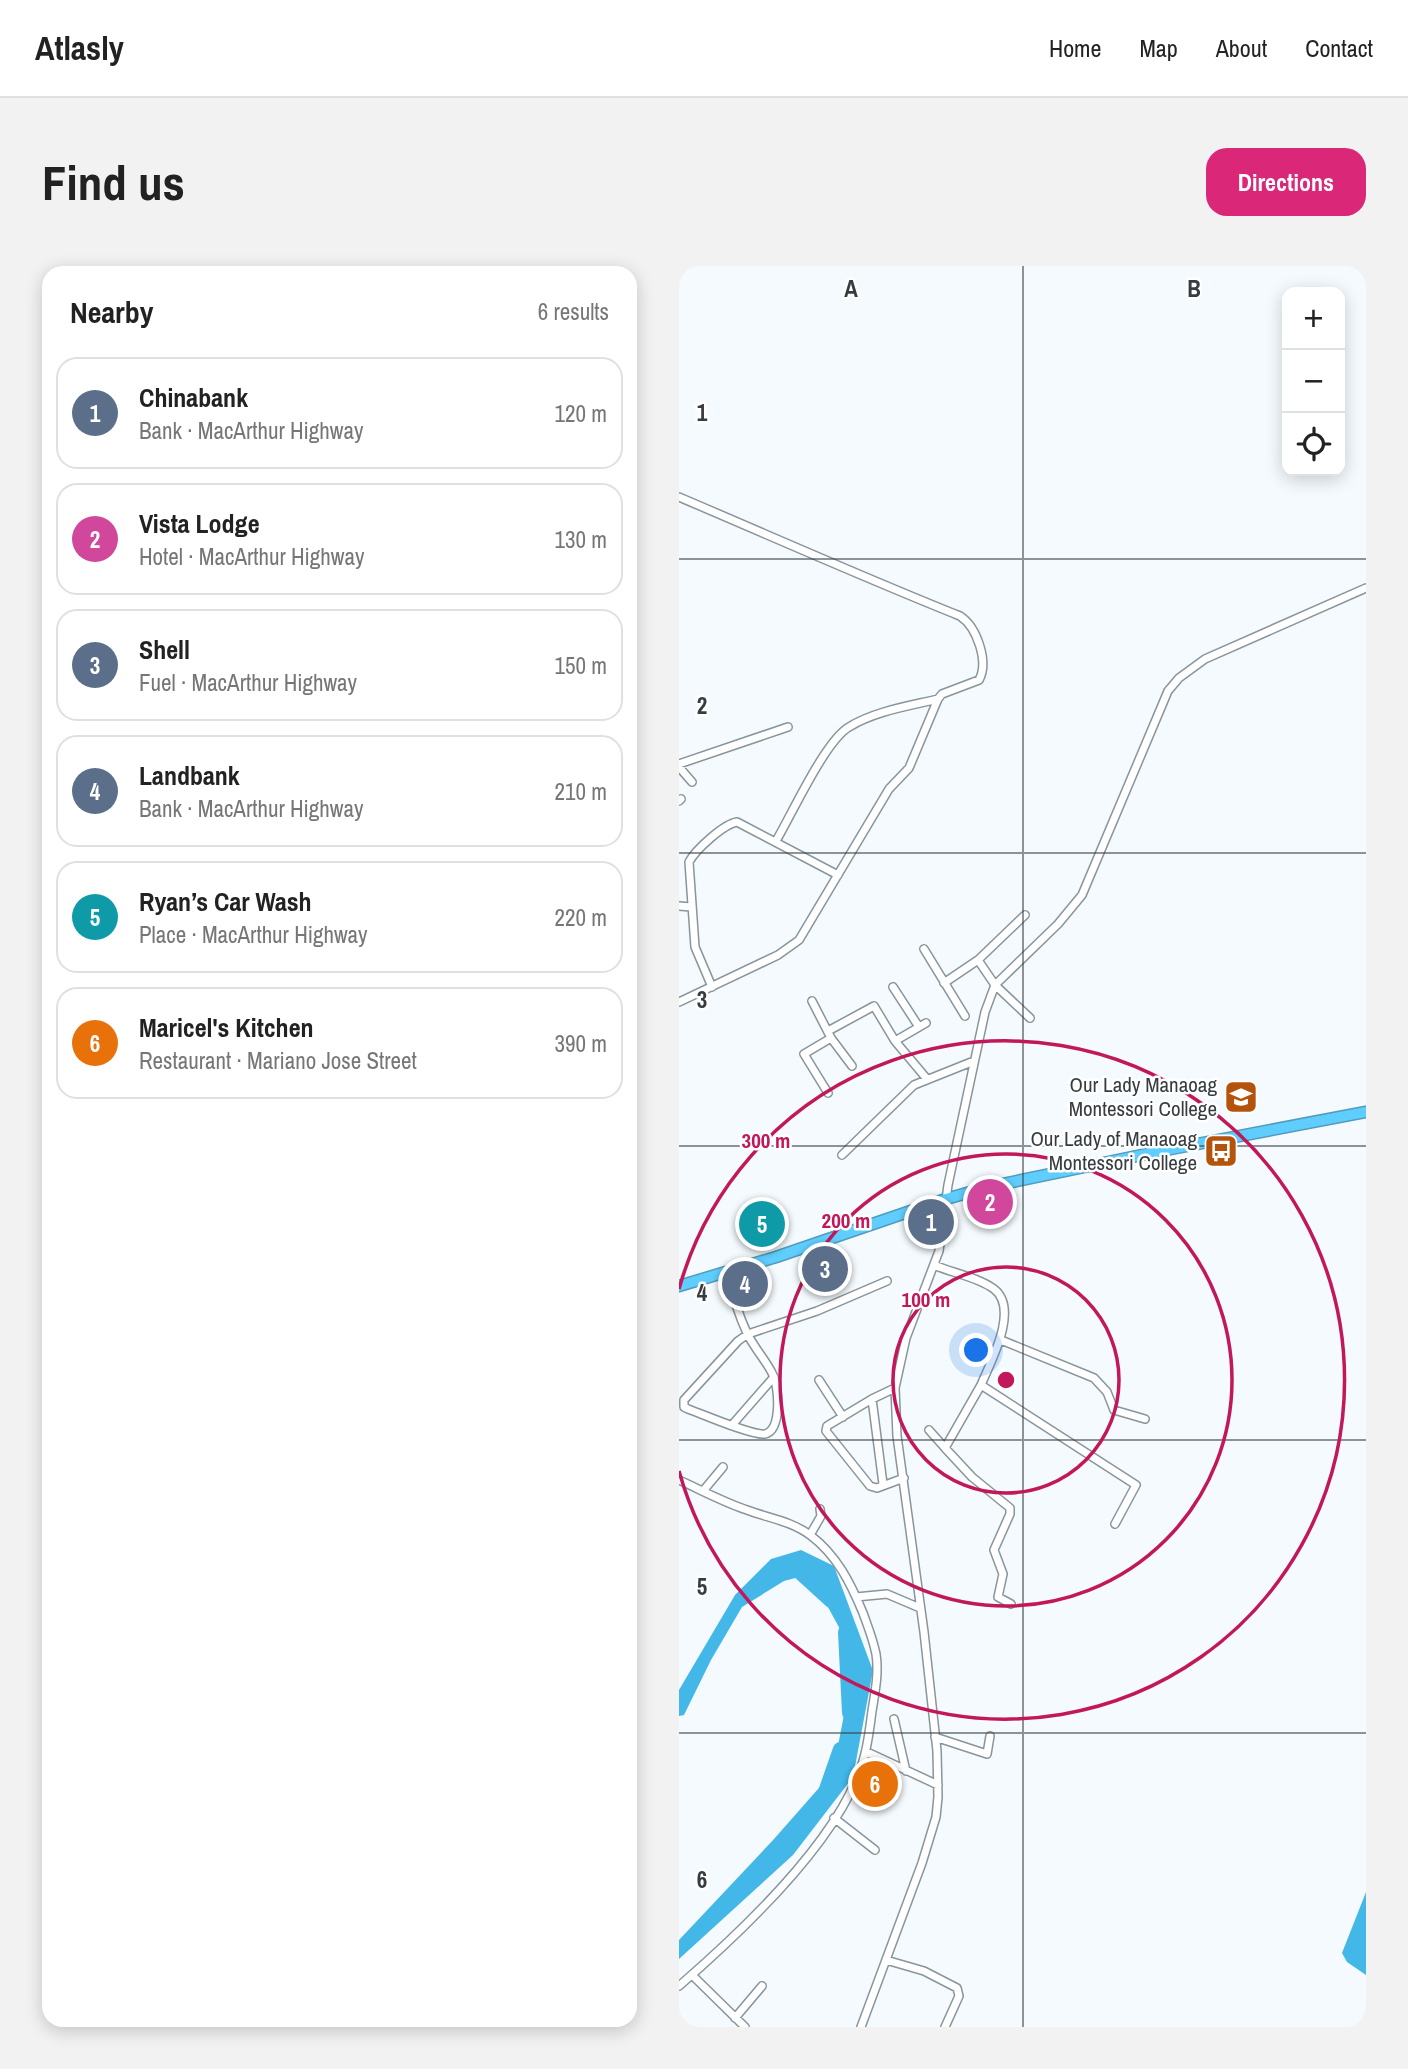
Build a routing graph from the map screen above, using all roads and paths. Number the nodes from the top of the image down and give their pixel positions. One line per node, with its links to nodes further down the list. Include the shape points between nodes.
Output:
1 (679, 497): 3 (street, via 966,620 980,651 982,676)
2 (1366, 587): 15 (street, via 1205,659 1179,678 1168,691 1082,895)
3 (938, 699): 7 (street, via 847,728 830,745); 8 (street, via 909,768 889,789)
4 (788, 727): 5 (street)
5 (679, 766): 6 (street)
6 (692, 782)
7 (776, 841): 8 (street); 10 (street, via 744,824 726,826 689,862)
8 (838, 875): 16 (street, via 791,947)
9 (679, 906): 10 (street)
10 (691, 907): 16 (street, via 695,947)
11 (1025, 915): 13 (street)
12 (924, 949): 14 (street)
13 (978, 960): 14 (street); 15 (street)
14 (944, 983): 20 (street)
15 (995, 985): 21 (street); 24 (street)
16 (712, 987): 19 (street)
17 (893, 987): 23 (street, via 923,1025)
18 (812, 1001): 22 (street)
19 (679, 1002)
20 (965, 1016)
21 (1030, 1018)
22 (830, 1035): 23 (street, via 874,1006); 25 (street); 27 (street, via 804,1054)
23 (895, 1041): 26 (street)
24 (974, 1061): 26 (street); 30 (street)
25 (852, 1066)
26 (927, 1079): 29 (street, via 904,1094)
27 (828, 1093)
28 (1366, 1112): 30 (highway, via 1054,1172)
29 (842, 1155)
30 (946, 1199): 31 (street); 32 (highway)
31 (934, 1265): 36 (street, via 996,1290 1005,1316); 40 (street, via 907,1338)
32 (727, 1272): 34 (highway); 35 (street)
33 (887, 1281): 35 (street)
34 (679, 1286)
35 (748, 1334): 37 (street); 44 (street, via 683,1404)
36 (1001, 1340): 39 (street); 43 (street, via 1094,1378 1107,1392 1114,1410)
37 (774, 1377): 44 (street); 44 (street, via 777,1412 773,1429 765,1434)
38 (819, 1380): 42 (street)
39 (981, 1385): 46 (street); 53 (street, via 1136,1486)
40 (895, 1388): 41 (street); 48 (street)
41 (872, 1399): 42 (street); 50 (street)
42 (843, 1417): 50 (street, via 826,1431 870,1486)
43 (1145, 1419)
44 (731, 1425)
45 (929, 1430): 46 (street)
46 (945, 1448): 56 (street, via 1010,1508 994,1550 1003,1574 998,1597)
47 (723, 1467): 51 (street)
48 (904, 1478): 50 (street); 57 (street)
49 (679, 1480): 51 (street)
50 (883, 1484)
51 (703, 1491): 54 (street, via 788,1522)
52 (820, 1509): 54 (street)
53 (1115, 1524)
54 (810, 1535): 55 (street, via 839,1566)
55 (856, 1597): 57 (street, via 887,1594); 61 (street, via 873,1641 877,1668)
56 (1011, 1604)
57 (920, 1608): 59 (street)
58 (894, 1719): 62 (street)
59 (935, 1737): 60 (street, via 987,1754); 63 (street)
60 (990, 1737)
61 (867, 1752): 62 (street); 64 (street)
62 (907, 1771): 63 (street)
63 (938, 1785): 66 (street, via 931,1837)
64 (834, 1818): 65 (street); 67 (street, via 773,1896)
65 (875, 1850)
66 (886, 1960): 72 (street); 73 (street, via 924,1971 957,1988 960,1996)
67 (692, 1975): 68 (street); 70 (street)
68 (679, 1986)
69 (762, 1986): 70 (street)
70 (736, 2018): 71 (street)
71 (744, 2027)
72 (861, 2027)
73 (945, 2027)

